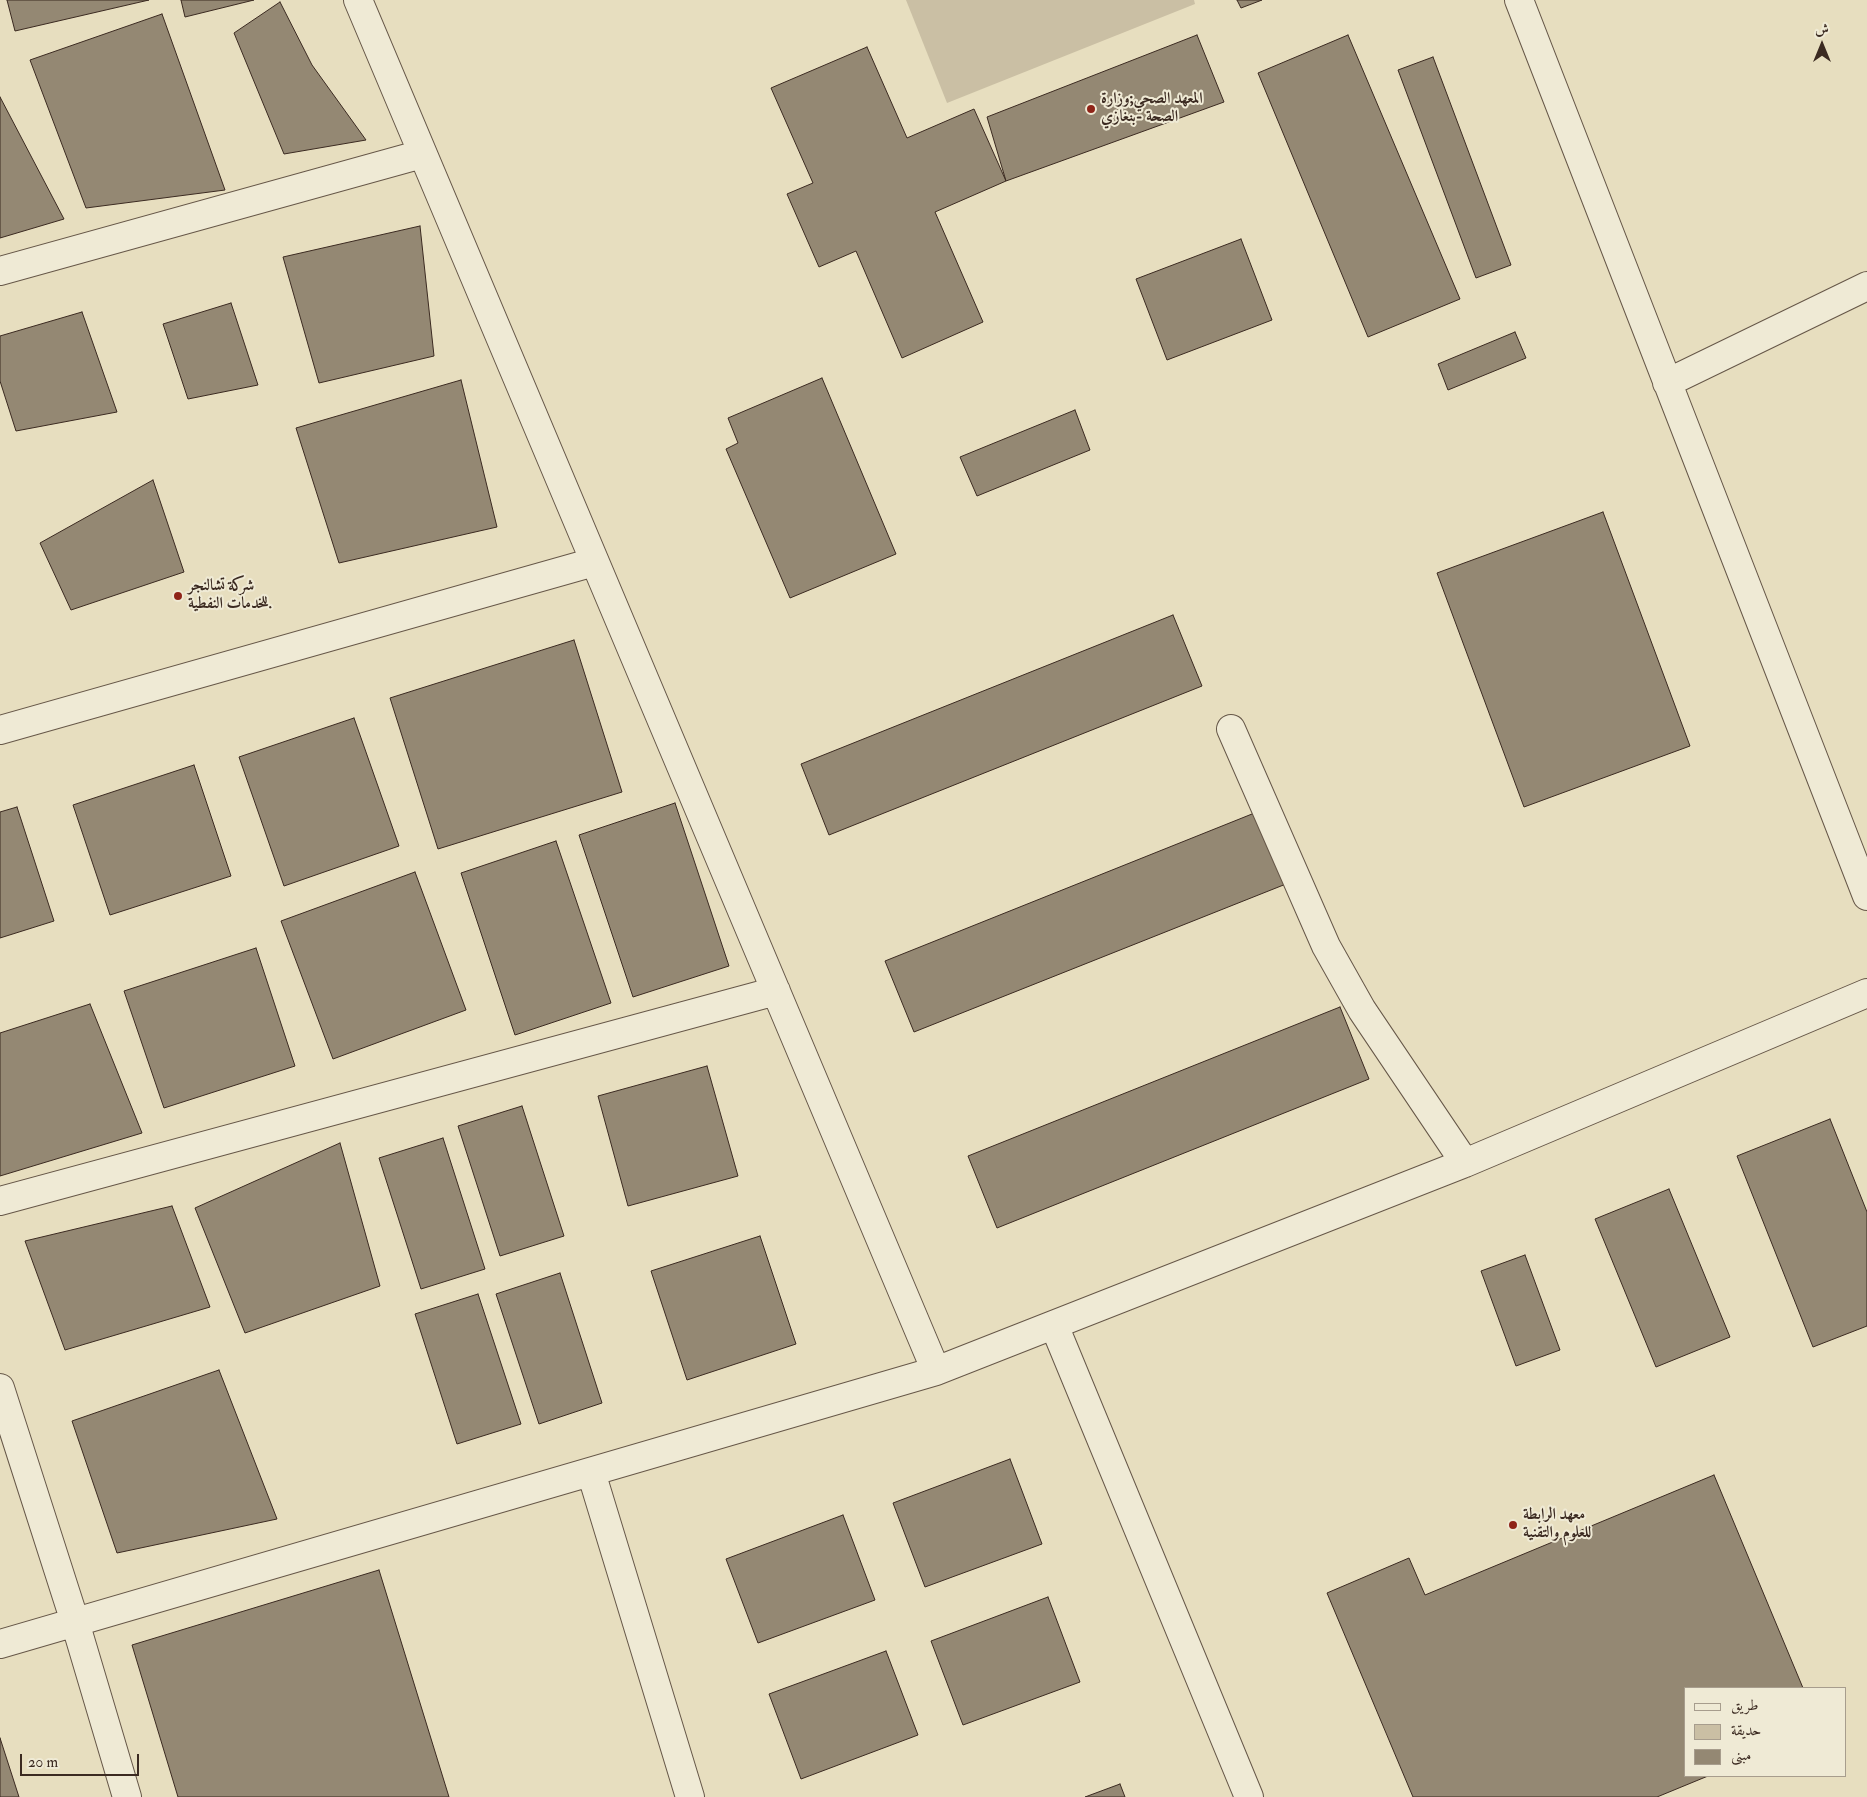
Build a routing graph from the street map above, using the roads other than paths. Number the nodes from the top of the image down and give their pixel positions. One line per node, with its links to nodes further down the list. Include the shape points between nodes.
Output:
1 (358, 0): 3 (street)
2 (1519, 0): 6 (street)
3 (422, 154): 4 (street); 7 (street)
4 (0, 271)
5 (1867, 286): 6 (street)
6 (1667, 383): 10 (street)
7 (594, 562): 9 (street); 11 (street)
8 (1231, 729): 13 (street, via 1310,912 1339,970 1362,1010)
9 (0, 730)
10 (1867, 896)
11 (776, 991): 14 (street); 16 (street)
12 (1867, 993): 13 (street)
13 (1465, 1163): 15 (street)
14 (0, 1201)
15 (1054, 1325): 16 (street); 23 (street)
16 (936, 1371): 18 (street)
17 (0, 1388): 19 (street)
18 (590, 1472): 19 (street); 22 (street)
19 (74, 1622): 20 (street); 21 (street)
20 (0, 1644)
21 (127, 1797)
22 (690, 1797)
23 (1249, 1797)

